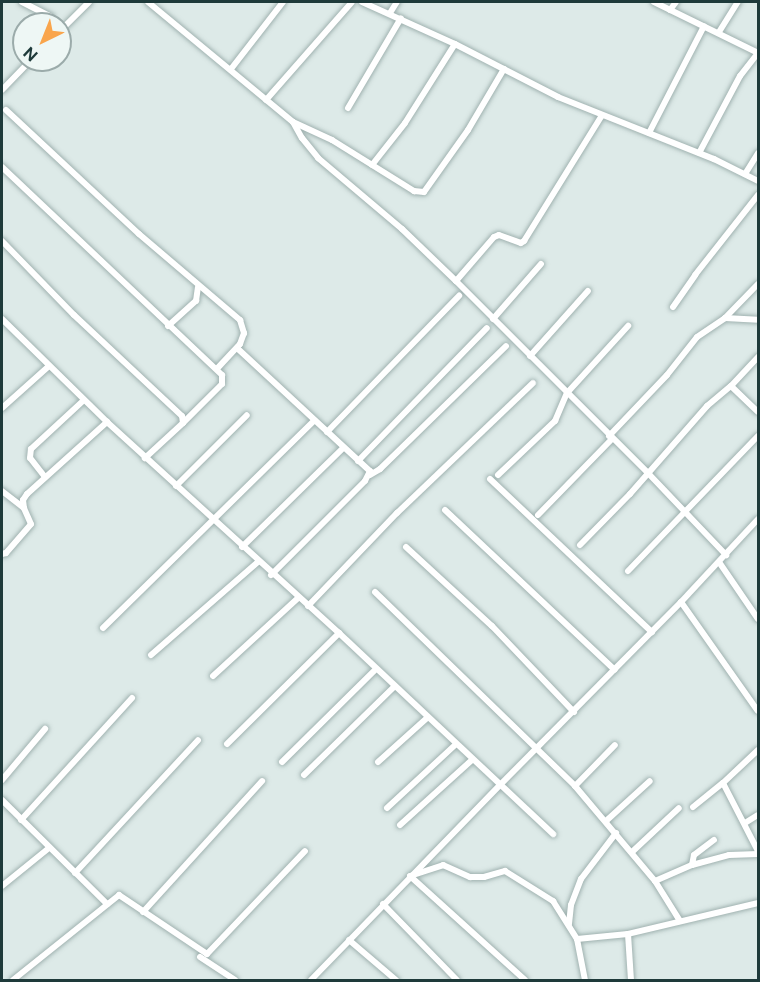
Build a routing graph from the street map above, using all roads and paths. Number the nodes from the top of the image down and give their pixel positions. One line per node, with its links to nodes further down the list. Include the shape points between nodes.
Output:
1 (22, 2): 12 (street)
2 (89, 2): 15 (street)
3 (148, 2): 19 (street)
4 (283, 2): 19 (street)
5 (352, 2): 23 (street)
6 (362, 2): 13 (street)
7 (396, 2): 13 (street)
8 (654, 2): 11 (street)
9 (676, 2): 11 (street)
10 (738, 2): 17 (street)
11 (670, 10): 16 (street)
12 (43, 12)
13 (390, 13): 14 (street)
14 (401, 18): 18 (street); 24 (street)
15 (72, 19)
16 (704, 26): 17 (street); 28 (street)
17 (719, 32): 29 (street, via 759,52 740,76)
18 (455, 44): 20 (street); 31 (street, via 405,123)
19 (231, 69): 23 (street)
20 (504, 69): 26 (street); 31 (street, via 468,130 424,192 414,191)
21 (19, 72): 22 (street)
22 (2, 90)
23 (266, 100): 27 (street)
24 (348, 108)
25 (6, 110): 40 (street)
26 (602, 115): 28 (street); 38 (street, via 524,241 494,237)
27 (293, 122): 31 (street); 38 (street, via 308,146 337,176 402,229)
28 (649, 133): 29 (street)
29 (699, 153): 33 (street)
30 (759, 153): 33 (street)
31 (372, 165)
32 (2, 167): 48 (street)
33 (745, 174): 34 (street)
34 (759, 181)
35 (759, 195): 43 (street)
36 (2, 241): 66 (street, via 178,412)
37 (541, 264): 46 (street)
38 (456, 281): 46 (street)
39 (759, 284): 44 (street)
40 (198, 286): 48 (street, via 196,301); 52 (street, via 240,320 244,333)
41 (588, 291): 53 (street)
42 (459, 296): 67 (street)
43 (674, 307)
44 (724, 318): 47 (street); 69 (street, via 697,337)
45 (2, 319): 55 (street)
46 (493, 319): 53 (street)
47 (759, 320)
48 (168, 326): 56 (street)
49 (628, 326): 59 (street)
50 (487, 328): 72 (street)
51 (506, 346): 74 (street)
52 (237, 348): 56 (street); 64 (street)
53 (530, 356): 59 (street)
54 (759, 357): 58 (street)
55 (49, 366): 60 (street); 61 (street)
56 (217, 369): 66 (street, via 224,379 222,384)
57 (533, 383): 98 (street, via 397,513)
58 (731, 386): 62 (street); 73 (street, via 707,406)
59 (567, 393): 69 (street); 75 (street, via 555,421)
60 (84, 400): 65 (street); 76 (street, via 31,449 30,458)
61 (2, 408)
62 (759, 412)
63 (247, 415): 78 (street)
64 (314, 421): 67 (street); 84 (street)
65 (107, 422): 71 (street); 76 (street)
66 (183, 423): 71 (street)
67 (327, 432): 70 (street)
68 (759, 436): 82 (street)
69 (610, 437): 73 (street); 83 (street)
70 (343, 448): 72 (street); 87 (street)
71 (145, 458): 78 (street)
72 (358, 460): 74 (street)
73 (648, 472): 82 (street); 86 (street)
74 (370, 475): 94 (street)
75 (498, 475)
76 (45, 477): 80 (street, via 27,494)
77 (490, 479): 101 (street)
78 (176, 486): 84 (street)
79 (2, 490): 80 (street)
80 (24, 508): 89 (street, via 31,524)
81 (445, 510): 105 (street)
82 (685, 511): 90 (street); 93 (street)
83 (538, 515)
84 (214, 520): 87 (street); 100 (street)
85 (758, 522): 90 (street)
86 (580, 545)
87 (242, 547): 91 (street)
88 (406, 547): 110 (street, via 492,626)
89 (2, 554)
90 (726, 555): 92 (street)
91 (258, 562): 94 (street); 103 (street)
92 (719, 562): 97 (street); 99 (street)
93 (627, 571)
94 (271, 574): 96 (street)
95 (375, 592): 117 (street)
96 (298, 598): 98 (street); 106 (street)
97 (681, 602): 101 (street); 109 (street)
98 (308, 606): 102 (street)
99 (759, 619)
100 (103, 628)
101 (652, 632): 105 (street)
102 (339, 633): 104 (street); 114 (street)
103 (151, 656)
104 (376, 669): 107 (street); 120 (street)
105 (615, 670): 110 (street)
106 (213, 676)
107 (395, 686): 111 (street); 122 (street)
108 (132, 698): 134 (street)
109 (759, 711)
110 (574, 712): 117 (street)
111 (428, 717): 115 (street); 121 (street)
112 (45, 729): 123 (street)
113 (198, 740): 146 (street)
114 (227, 744)
115 (456, 744): 119 (street); 131 (street)
116 (615, 745): 128 (street)
117 (536, 749): 127 (street); 128 (street)
118 (759, 750): 126 (street)
119 (473, 759): 127 (street); 137 (street)
120 (282, 762)
121 (378, 762)
122 (304, 775)
123 (2, 780)
124 (262, 781): 153 (street)
125 (650, 781): 135 (street)
126 (723, 783): 130 (street); 136 (street)
127 (500, 785): 139 (street); 147 (street)
128 (575, 786): 135 (street)
129 (2, 800): 134 (street)
130 (693, 807)
131 (387, 808)
132 (679, 808): 143 (street)
133 (759, 815): 136 (street)
134 (21, 820): 141 (street)
135 (606, 821): 138 (street)
136 (745, 823): 144 (street)
137 (400, 825)
138 (616, 833): 143 (street); 155 (street, via 582,879 571,905)
139 (553, 834)
140 (714, 840): 145 (street, via 694,855)
141 (49, 848): 146 (street); 149 (street)
142 (305, 851): 153 (street, via 207,954)
143 (632, 852): 148 (street)
144 (759, 852): 145 (street)
145 (692, 865): 148 (street)
146 (75, 873): 151 (street)
147 (410, 876): 152 (street); 155 (street, via 443,866 470,877 505,871 550,898); 165 (street)
148 (656, 881): 154 (street)
149 (2, 886)
150 (759, 903): 154 (street)
151 (106, 904): 153 (street, via 118,895); 160 (street)
152 (383, 904): 158 (street); 164 (street)
153 (143, 912)
154 (680, 921): 156 (street)
155 (569, 924): 157 (street)
156 (628, 934): 157 (street); 167 (street)
157 (577, 939): 166 (street)
158 (349, 940): 162 (street); 163 (street)
159 (200, 957): 161 (street)
160 (13, 981)
161 (236, 981)
162 (311, 981)
163 (396, 981)
164 (457, 981)
165 (525, 981)
166 (585, 981)
167 (631, 981)

